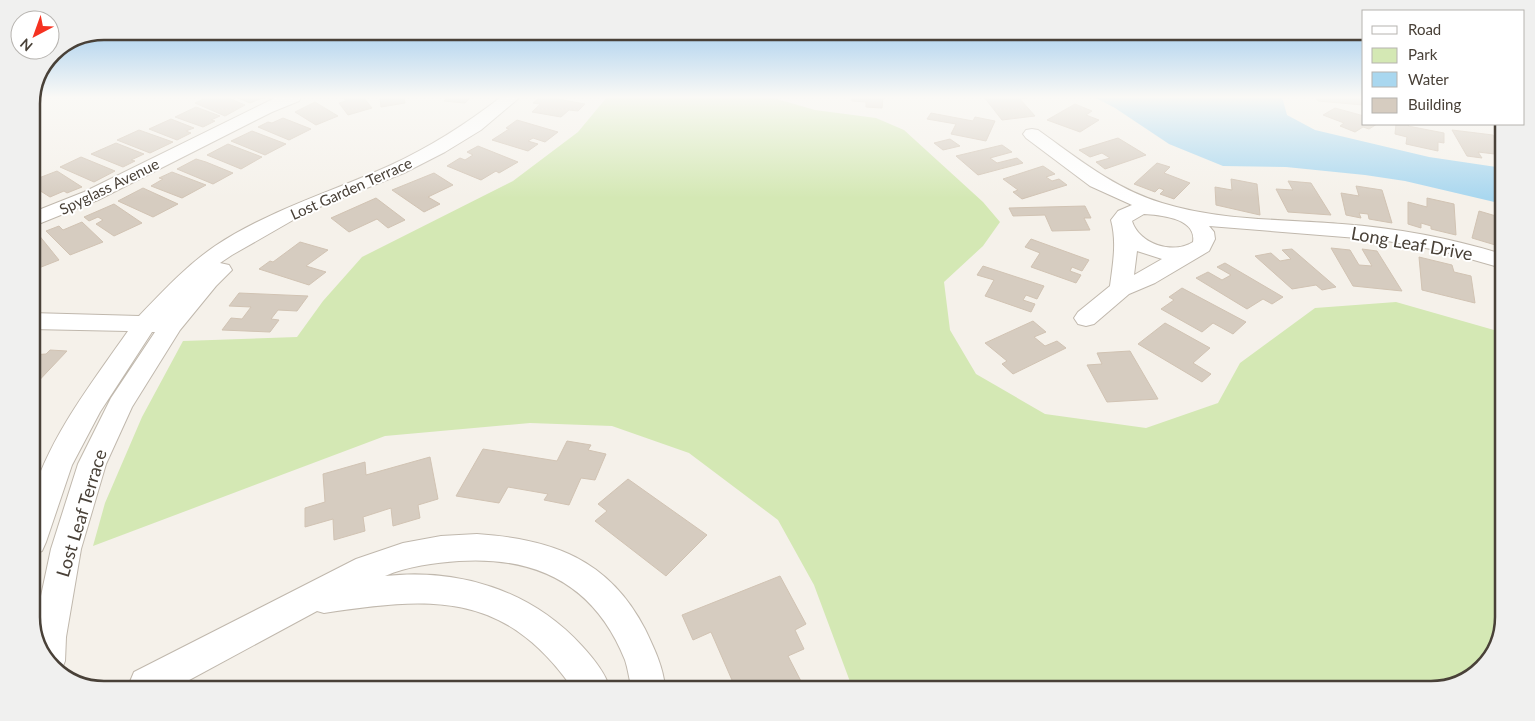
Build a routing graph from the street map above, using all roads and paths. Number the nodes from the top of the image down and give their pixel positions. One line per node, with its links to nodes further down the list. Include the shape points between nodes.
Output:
1 (221, 131): 7 (street, Spyglass Avenue, via 91,196)
2 (467, 131): 15 (street, Lost Garden Terrace, via 397,169 300,208 264,228)
3 (1032, 134): 4 (street)
4 (1097, 182): 5 (street); 8 (street)
5 (1157, 208): 6 (street, Long Leaf Drive); 8 (street, via 1133,210 1126,214)
6 (1182, 215): 9 (street, Long Leaf Drive, via 1230,224); 10 (street, via 1199,226 1204,240)
7 (40, 217)
8 (1123, 227): 10 (street, via 1131,240 1152,250 1177,254); 12 (street, via 1126,251)
9 (1292, 228): 10 (street, Long Leaf Drive); 11 (street, Long Leaf Drive, via 1388,235)
10 (1195, 249): 12 (street, Long Leaf Drive, via 1147,278)
11 (1495, 259)
12 (1121, 289): 13 (street, Long Leaf Drive)
13 (1086, 318)
14 (40, 321): 15 (street)
15 (158, 324): 16 (street, Lost Leaf Terrace, via 89,407 58,465); 18 (street, Lost Leaf Terrace, via 92,464 66,549)
16 (40, 516)
17 (306, 601): 19 (street); 20 (street, via 433,588 482,598 507,606 551,635); 21 (street, via 367,569 401,556 475,546 545,556 576,572 598,590 624,622 642,658)
18 (49, 648)
19 (152, 681)
20 (589, 681)
21 (647, 681)

